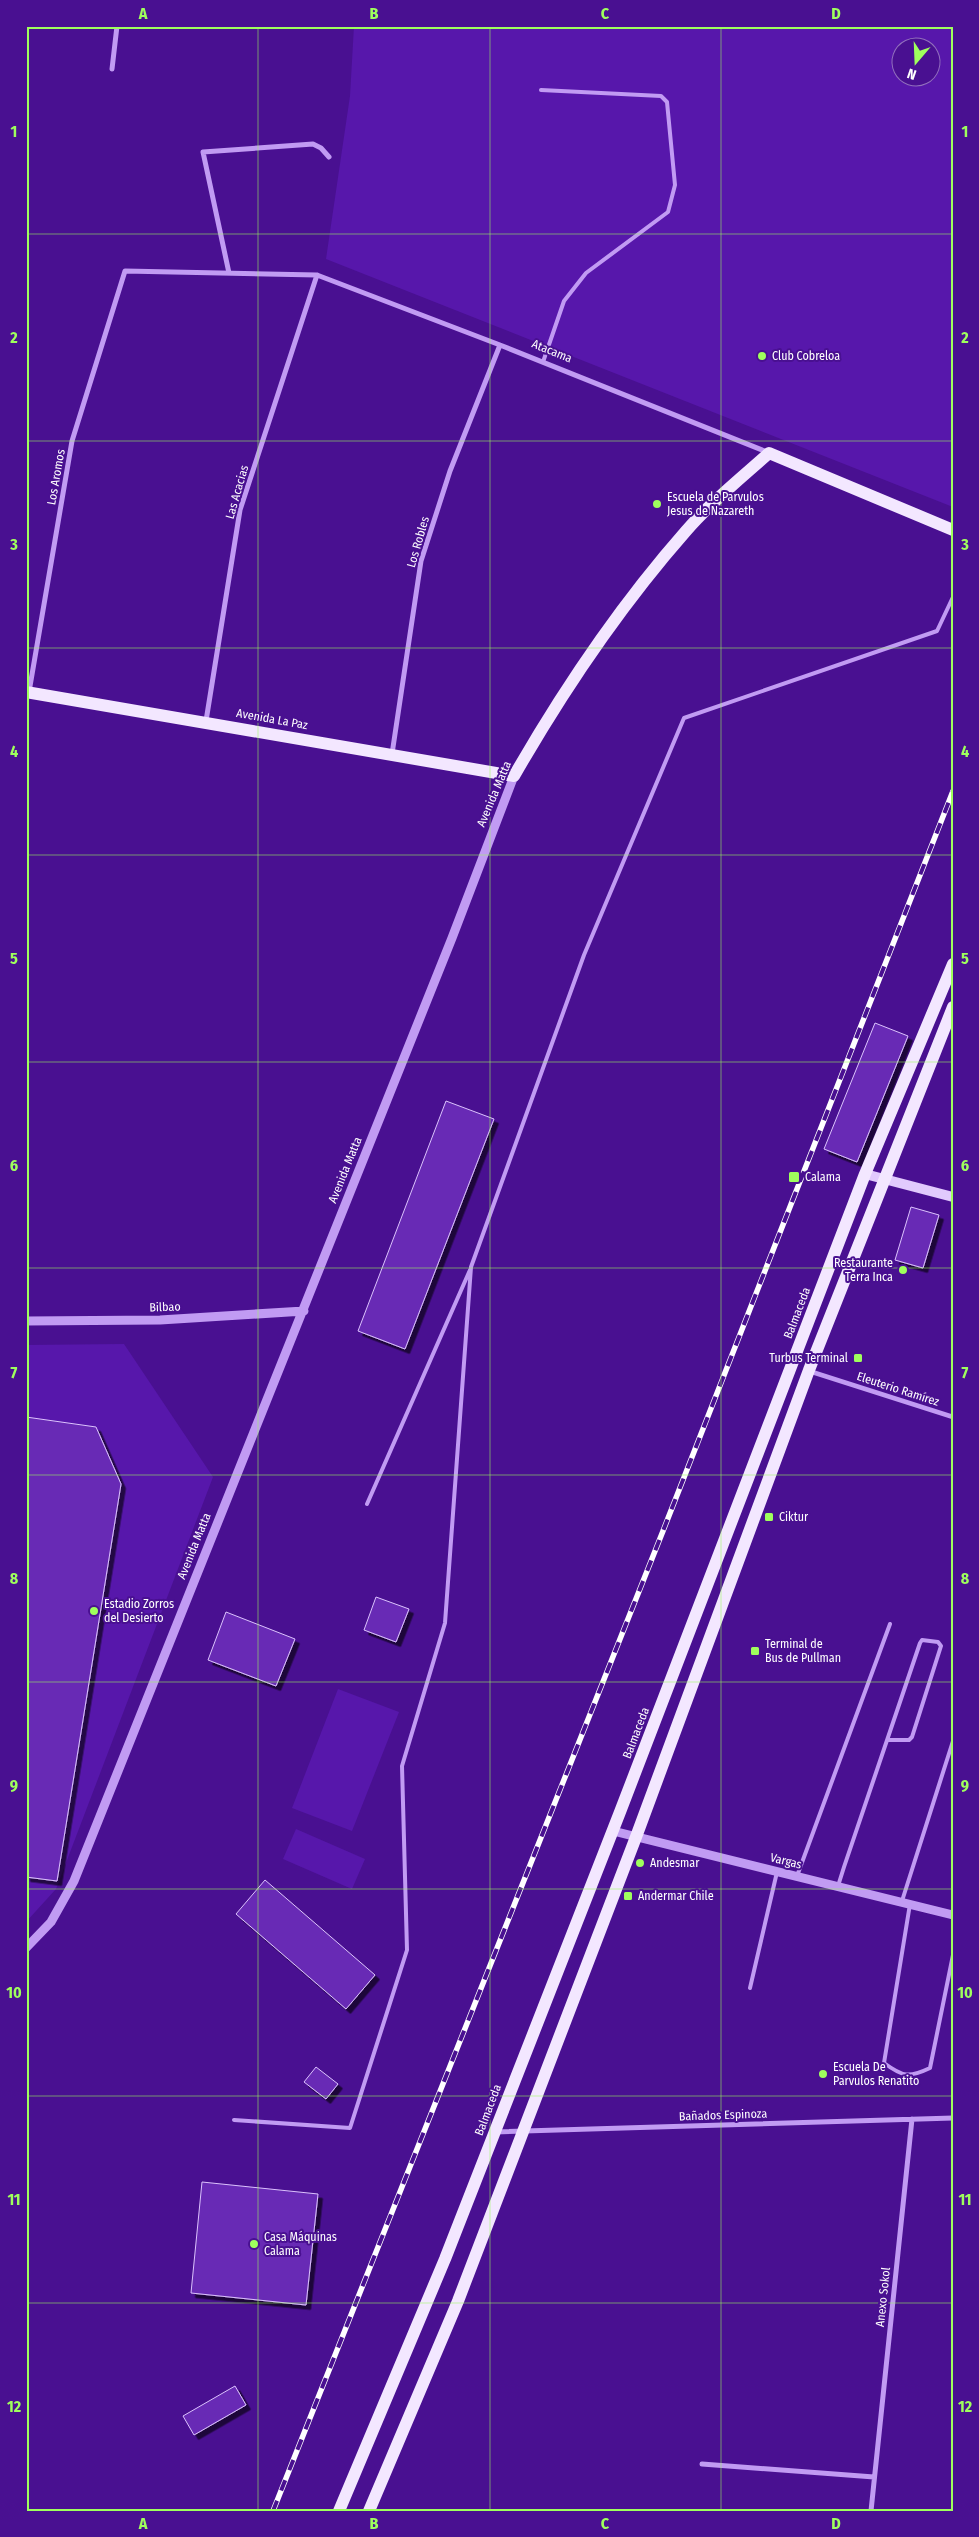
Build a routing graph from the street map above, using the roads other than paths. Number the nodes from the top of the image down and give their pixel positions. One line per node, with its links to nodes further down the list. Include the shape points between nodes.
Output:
1 (116, 26): 2 (street)
2 (112, 69)
3 (541, 90): 9 (lane, via 661,96 667,102 675,185 668,212 586,273 564,301)
4 (329, 157): 6 (street, via 312,144 202,152)
5 (125, 271): 6 (street, Atacama); 13 (street, Los Aromos, via 72,441)
6 (229, 273): 7 (street, Atacama)
7 (317, 275): 8 (street, Atacama); 14 (street, Las Acacias, via 240,510)
8 (500, 345): 9 (street, Atacama); 15 (street, Los Robles, via 450,470 420,561)
9 (543, 362): 10 (street, Atacama)
10 (769, 453): 11 (main road, Atacama); 16 (main road, Avenida Matta, via 686,531 585,660)
11 (953, 530)
12 (953, 597): 22 (lane, via 936,631 684,718 584,955)
13 (28, 692): 14 (main road, Avenida La Paz)
14 (206, 722): 15 (main road, Avenida La Paz)
15 (392, 754): 16 (main road, Avenida La Paz)
16 (514, 776): 23 (street, Avenida Matta)
17 (953, 964): 19 (main road, Balmaceda)
18 (953, 1007): 20 (main road)
19 (865, 1174): 20 (main road); 31 (main road, Balmaceda)
20 (884, 1179): 21 (main road); 25 (main road)
21 (953, 1197)
22 (471, 1267): 27 (lane); 43 (lane, via 445,1623 402,1766 407,1950 350,2128)
23 (304, 1311): 24 (street, Bilbao, via 160,1320); 38 (street, Avenida Matta, via 74,1881 51,1922)
24 (26, 1321)
25 (809, 1370): 26 (street, Eleuterio Ramírez); 32 (main road)
26 (953, 1417)
27 (368, 1504)
28 (890, 1624): 34 (lane)
29 (887, 1740): 29 (lane, via 920,1643 922,1640 938,1642 941,1646 912,1737 909,1740); 35 (lane)
30 (953, 1741): 36 (lane)
31 (613, 1831): 32 (street, Vargas); 44 (main road, Balmaceda)
32 (636, 1837): 33 (street, Vargas); 45 (main road)
33 (777, 1872): 34 (street, Vargas); 40 (lane)
34 (797, 1876): 35 (street, Vargas)
35 (838, 1886): 36 (street, Vargas)
36 (906, 1903): 37 (street, Vargas); 39 (lane, via 884,2063 898,2073 914,2076 930,2068)
37 (953, 1915)
38 (26, 1948)
39 (953, 1955)
40 (750, 1988)
41 (953, 2118): 42 (street, Bañados Espinoza)
42 (912, 2119): 45 (street, Bañados Espinoza); 47 (street, Anexo Sokol)
43 (234, 2120)
44 (495, 2132): 45 (street, Bañados Espinoza); 48 (main road, Balmaceda)
45 (522, 2132): 49 (main road, via 458,2301)
46 (702, 2464): 47 (street)
47 (874, 2477): 50 (street, Anexo Sokol)
48 (339, 2511)
49 (369, 2511)
50 (870, 2511)

